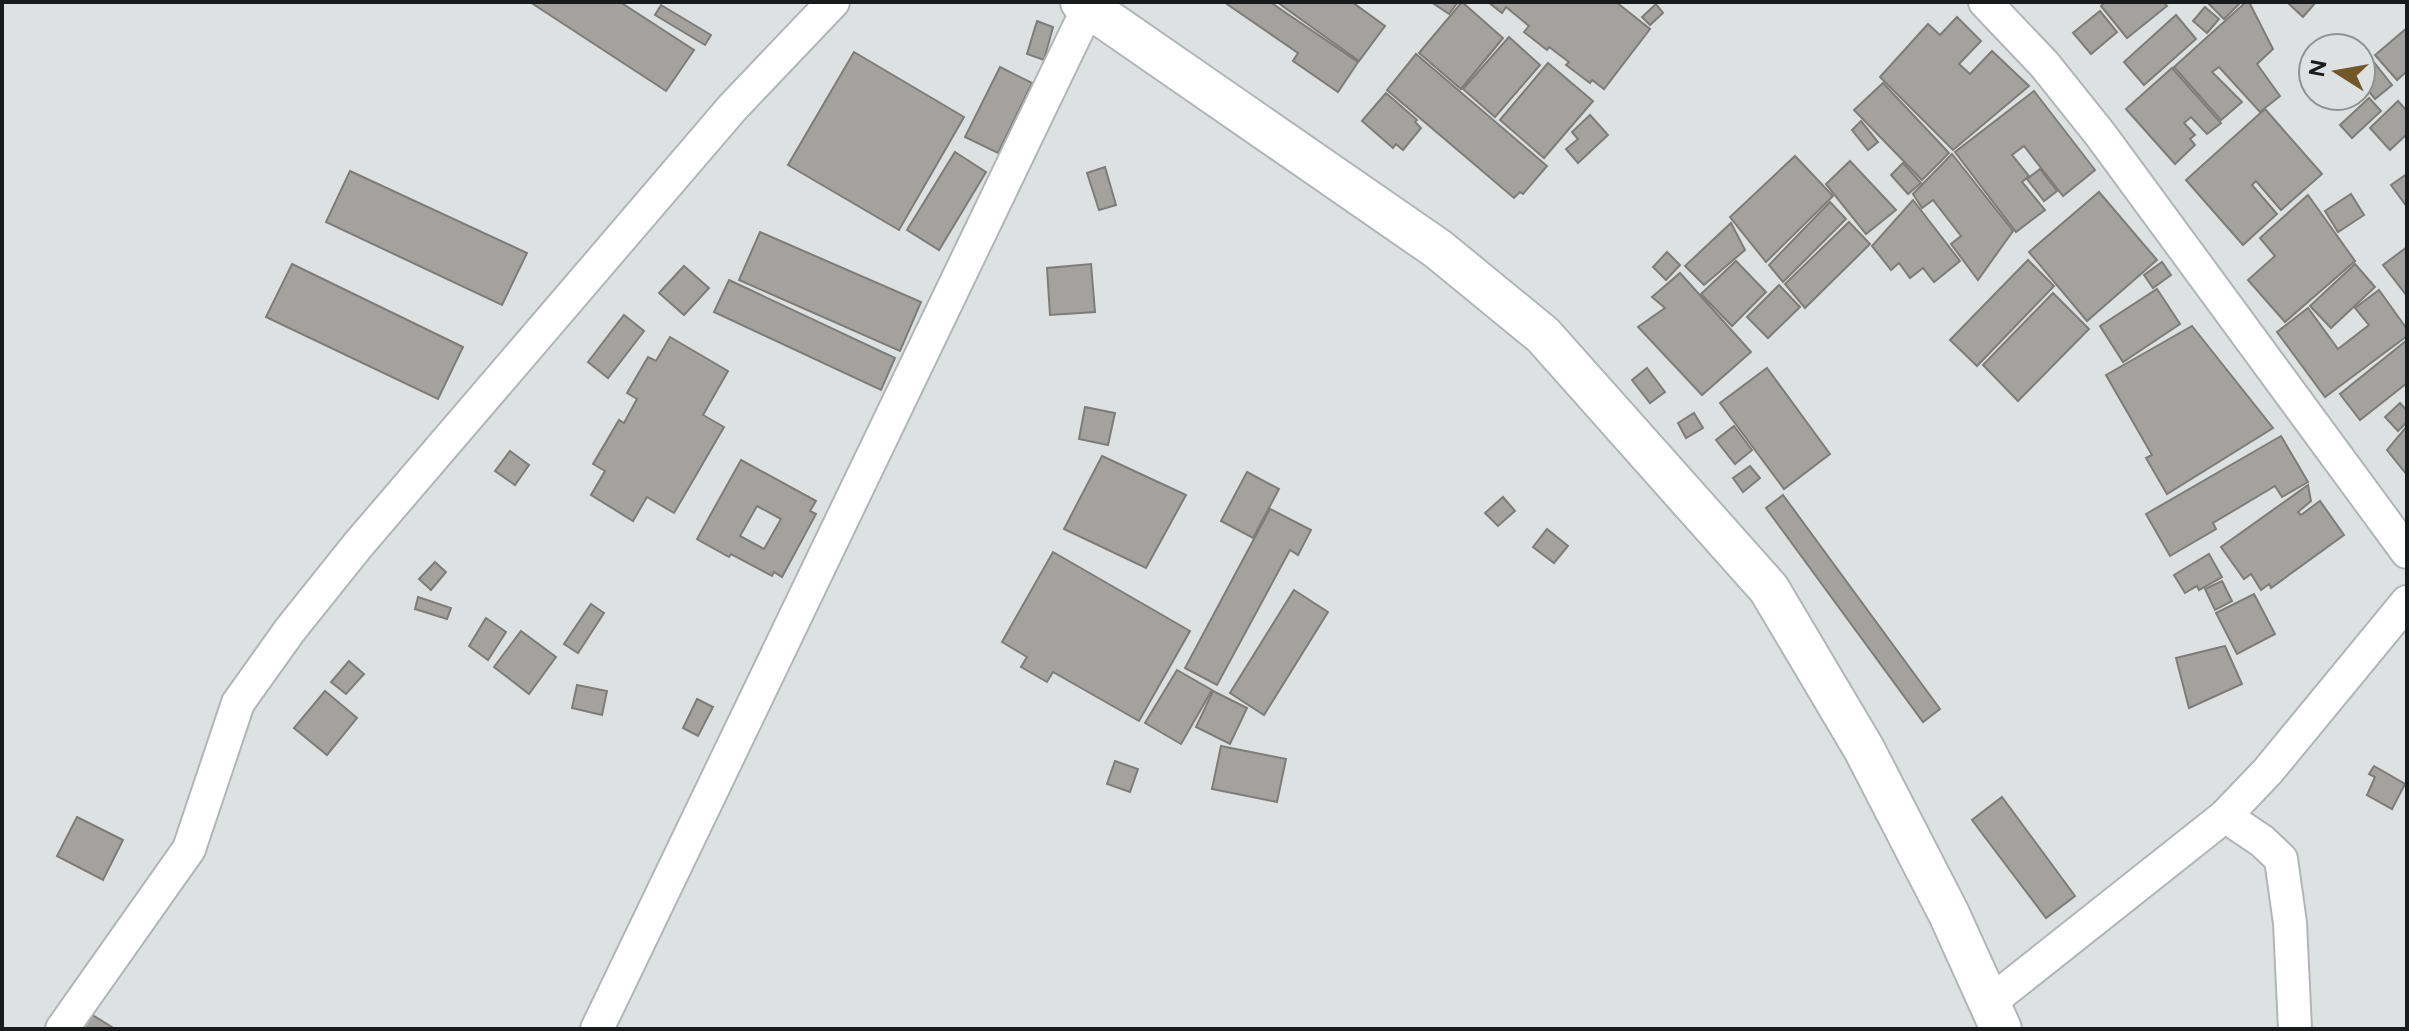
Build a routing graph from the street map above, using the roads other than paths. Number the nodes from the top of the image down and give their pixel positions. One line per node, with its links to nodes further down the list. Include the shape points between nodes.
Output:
1 (833, 2): 8 (street, via 733,107 290,630 238,703 189,849)
2 (1985, 2): 4 (street, via 2100,134)
3 (1087, 4): 7 (street, via 1438,249 1543,335 1769,589 1864,749); 9 (street)
4 (2407, 552)
5 (2407, 602): 6 (street)
6 (2225, 816): 7 (street); 10 (street, via 2281,859)
7 (1995, 1016)
8 (62, 1029)
9 (597, 1029)
10 (2295, 1029)

